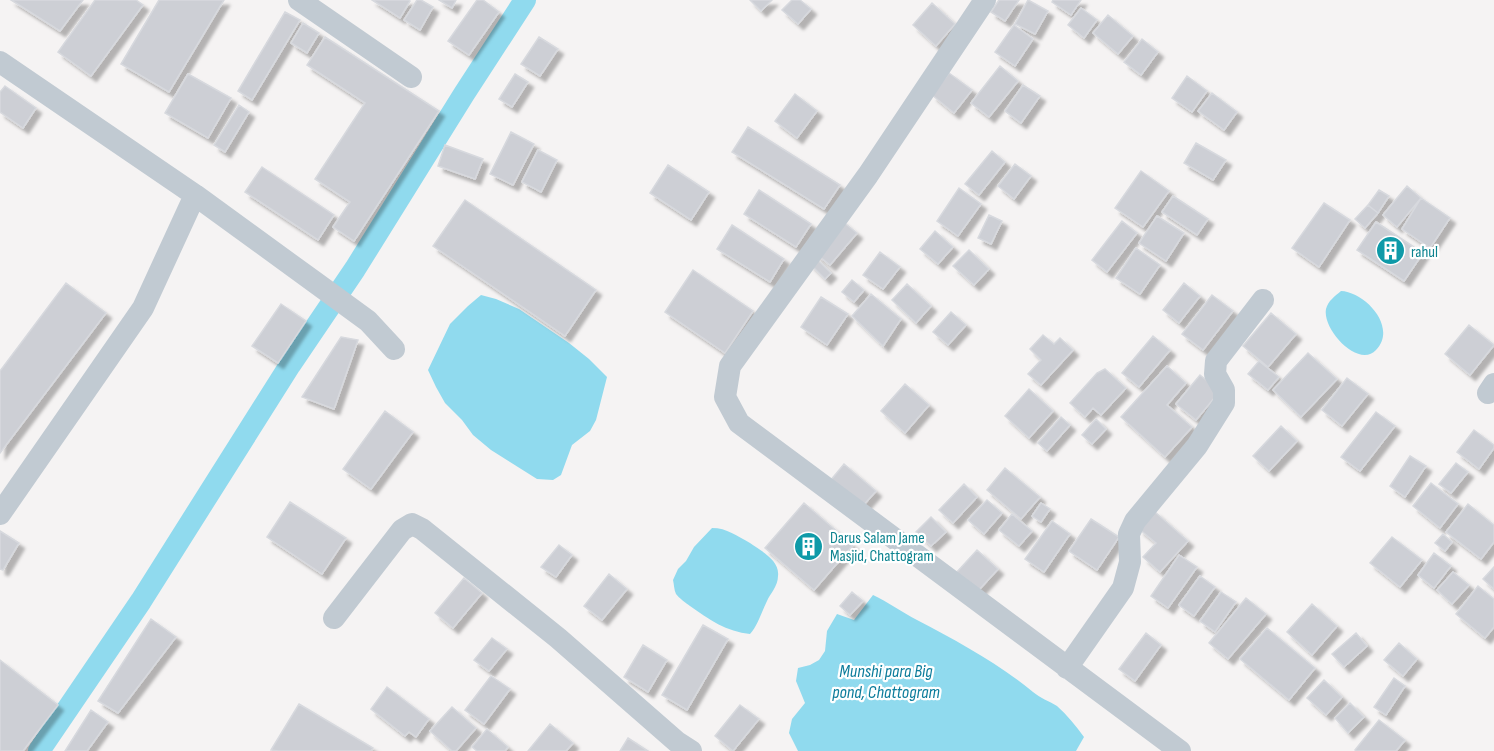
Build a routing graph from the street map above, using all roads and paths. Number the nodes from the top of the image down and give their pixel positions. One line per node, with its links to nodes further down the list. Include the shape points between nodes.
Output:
1 (299, 0): 4 (street)
2 (985, 0): 10 (street, via 868,175 730,366 725,397 739,423)
3 (0, 62): 5 (street)
4 (411, 77)
5 (195, 195): 7 (street, via 368,321); 8 (street, via 143,308)
6 (1263, 300): 10 (street, via 1216,361 1215,374 1224,390 1224,403 1197,446 1135,521 1123,588)
7 (394, 349)
8 (0, 514)
9 (334, 618): 11 (street, via 402,530 412,524 549,630)
10 (1068, 668): 12 (street)
11 (691, 751)
12 (1180, 751)

